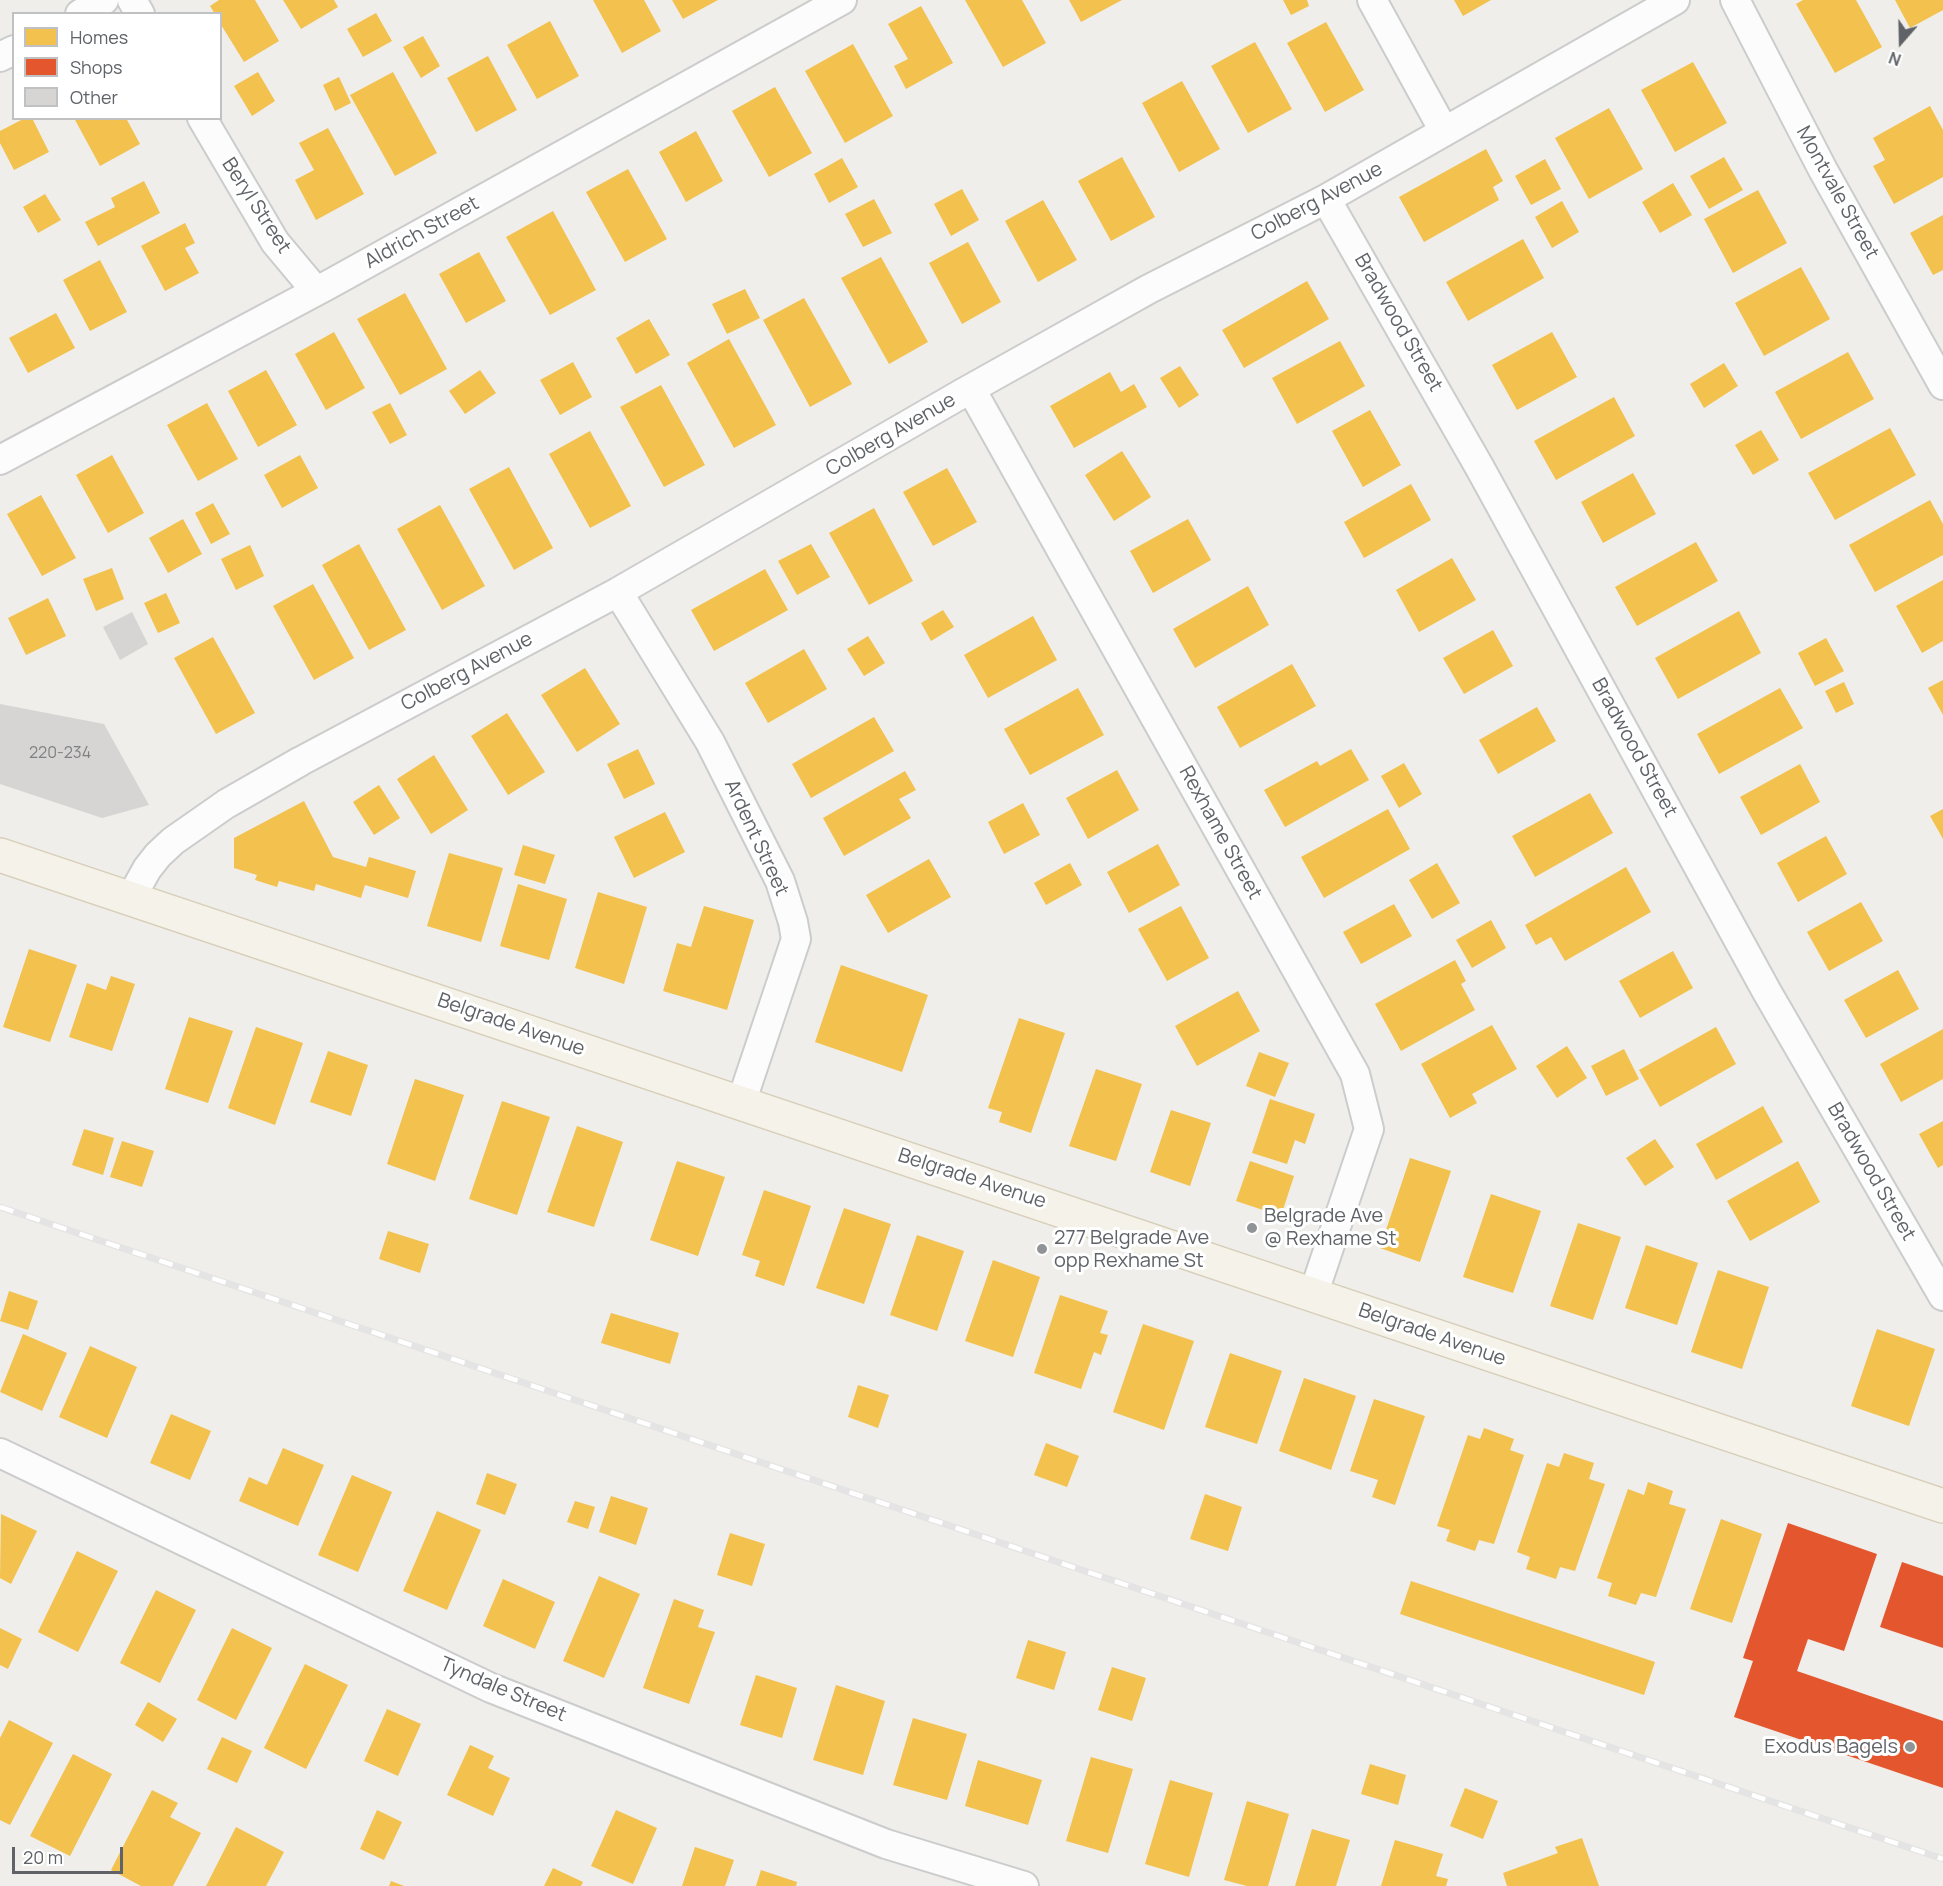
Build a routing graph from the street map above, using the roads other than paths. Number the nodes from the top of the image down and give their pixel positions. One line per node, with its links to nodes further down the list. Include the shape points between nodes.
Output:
1 (104, 0): 6 (street)
2 (842, 0): 10 (street, Aldrich Street)
3 (1372, 0): 8 (street)
4 (1675, 0): 8 (street, Colberg Avenue)
5 (1735, 0): 11 (street, Montvale Street, via 1823,170)
6 (83, 12)
7 (203, 120): 10 (street, Beryl Street, via 275,242)
8 (1444, 131): 9 (street, Colberg Avenue)
9 (1326, 199): 12 (street, Colberg Avenue, via 1149,289); 19 (street, Bradwood Street, via 1480,468 1767,992)
10 (316, 291): 13 (street, Aldrich Street)
11 (1943, 385)
12 (971, 389): 14 (street, Colberg Avenue); 18 (street, Rexhame Street, via 1355,1074 1369,1129)
13 (0, 460)
14 (618, 592): 16 (street, Colberg Avenue, via 226,804 158,855); 17 (street, Ardent Street, via 710,742 780,881 793,922 796,939)
15 (0, 855): 16 (main road, Belgrade Avenue)
16 (130, 898): 17 (main road, Belgrade Avenue)
17 (741, 1103): 18 (main road, Belgrade Avenue)
18 (1313, 1295): 21 (main road, Belgrade Avenue)
19 (1943, 1296)
20 (0, 1453): 22 (street, Tyndale Street, via 491,1688 886,1844)
21 (1943, 1506)
22 (1024, 1886)

